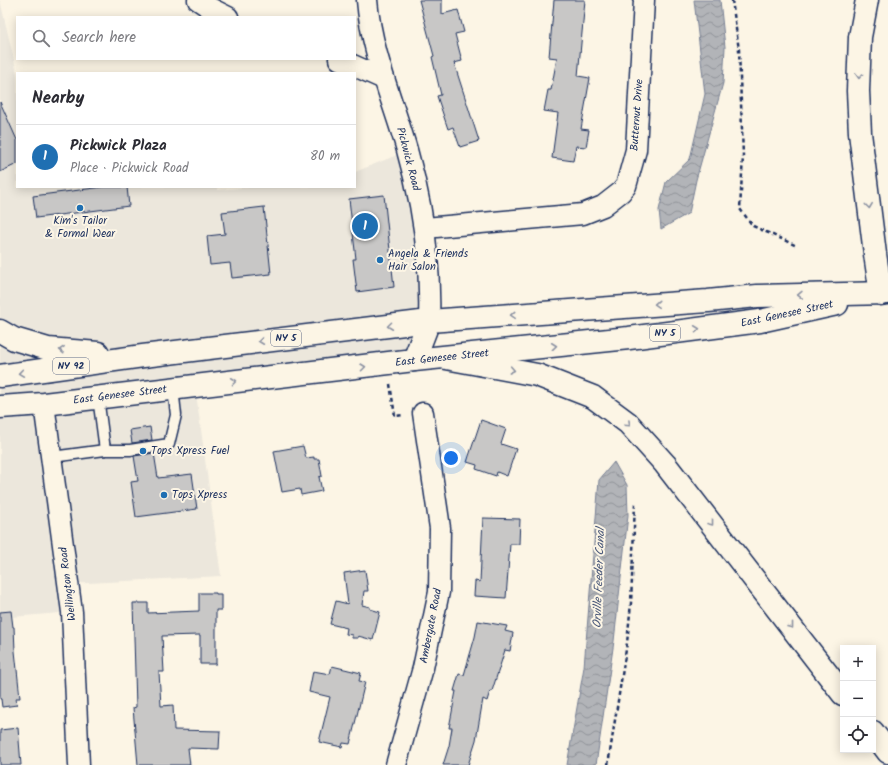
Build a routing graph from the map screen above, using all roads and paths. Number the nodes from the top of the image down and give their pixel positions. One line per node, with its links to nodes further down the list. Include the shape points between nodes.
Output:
1 (198, 0): 6 (street)
2 (366, 0): 8 (street, Pickwick Road)
3 (644, 0): 9 (street, Butternut Drive, via 636,150 626,186 621,192 603,206 583,214)
4 (732, 0): 10 (path, via 739,50 743,156 740,209 753,226)
5 (867, 0): 11 (main road, one-way to 11, via 860,38 860,133 875,254)
6 (226, 16)
7 (341, 60): 8 (street)
8 (384, 79): 9 (street, Pickwick Road, via 407,151)
9 (425, 228): 12 (street, Pickwick Road)
10 (797, 246)
11 (885, 293): 12 (main road, East Genesee Street / NY 5, one-way to 12, via 756,296); 15 (main road, East Genesee Street / NY 5, one-way to 11, via 760,321)
12 (429, 321): 14 (main road, East Genesee Street / NY 5, one-way to 14); 16 (main road)
13 (0, 331): 14 (main road, NY 5, one-way to 13, via 48,349 14,339)
14 (143, 356): 18 (main road, East Genesee Street / NY 92, one-way to 18)
15 (446, 358): 16 (main road, East Genesee Street / NY 5); 27 (main road, one-way to 27, via 537,375 593,397 628,423 665,464)
16 (414, 360): 17 (main road, East Genesee Street / NY 5)
17 (387, 364): 19 (main road, East Genesee Street / NY 5, one-way to 17); 23 (path, via 395,416)
18 (0, 376)
19 (173, 388): 20 (main road, East Genesee Street / NY 5); 24 (lane, via 176,415 169,444 130,450)
20 (98, 397): 21 (main road, East Genesee Street / NY 5); 24 (lane)
21 (44, 404): 22 (main road, East Genesee Street / NY 5); 25 (street, Wellington Road)
22 (0, 407)
23 (423, 413): 31 (street, Ambergate Road, via 440,528 439,592 423,668)
24 (105, 450): 25 (lane)
25 (52, 457): 30 (street, Wellington Road, via 72,612)
26 (635, 503): 32 (path, via 631,603)
27 (840, 690)
28 (876, 736): 29 (main road)
29 (888, 752)
30 (79, 765)
31 (396, 765)
32 (608, 765)

